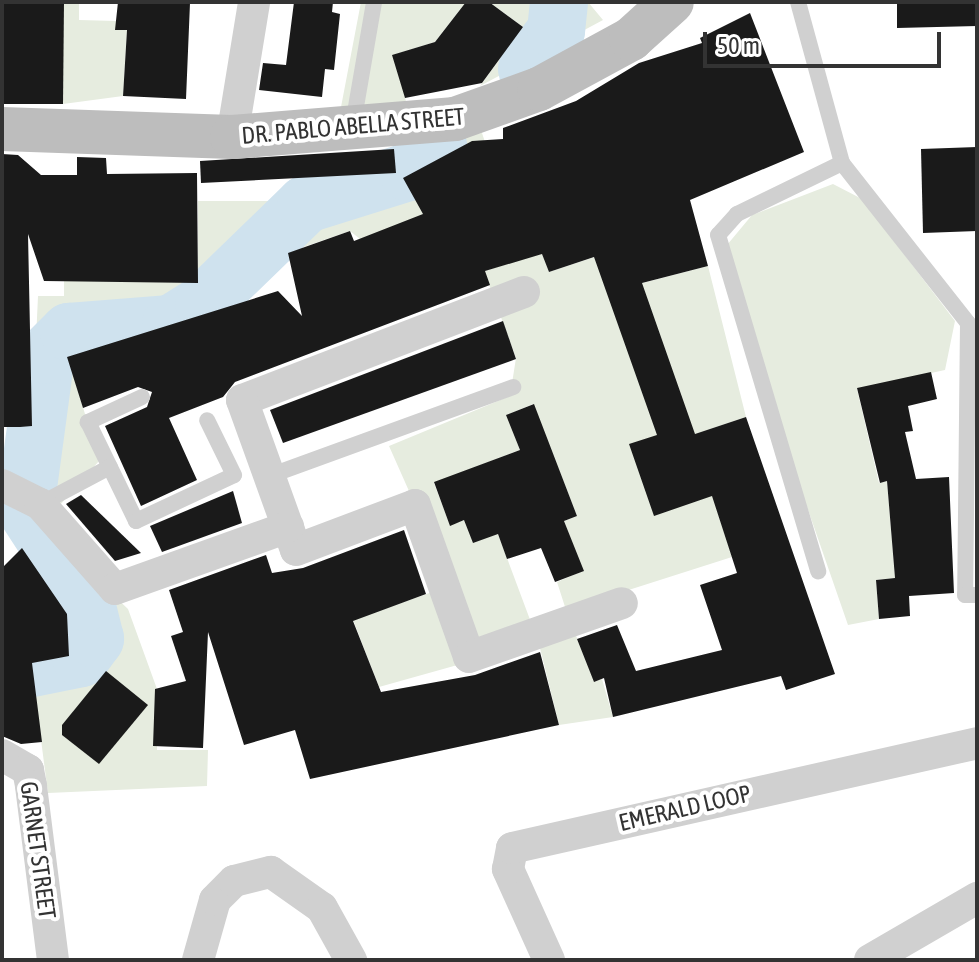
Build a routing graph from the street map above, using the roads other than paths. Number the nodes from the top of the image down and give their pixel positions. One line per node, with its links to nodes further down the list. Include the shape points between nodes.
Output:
1 (254, 2): 7 (street)
2 (374, 2): 6 (lane)
3 (672, 2): 6 (street, DR. PABLO ABELLA STREET, via 631,39 483,112)
4 (798, 2): 8 (lane)
5 (2, 129): 7 (street, DR. PABLO ABELLA STREET)
6 (352, 129): 7 (street, DR. PABLO ABELLA STREET)
7 (232, 137)
8 (842, 163): 18 (lane, via 737,214 718,235); 19 (lane, via 968,323 965,595)
9 (524, 292): 14 (street, via 242,400)
10 (513, 387): 14 (lane)
11 (142, 397): 13 (lane, via 88,422)
12 (207, 420): 13 (lane, via 234,475 136,521)
13 (110, 467): 16 (lane)
14 (269, 476): 17 (street)
15 (2, 485): 16 (street)
16 (40, 504): 17 (street, via 115,589)
17 (288, 527): 20 (street, via 296,550 415,505 469,657)
18 (818, 571)
19 (977, 595)
20 (622, 603)
21 (977, 743): 27 (street, EMERALD LOOP, via 512,848 508,869)
22 (2, 755): 24 (street, GARNET STREET, via 28,770)
23 (977, 898): 28 (street)
24 (53, 960)
25 (198, 960): 26 (street, via 215,900 234,881 271,872 322,908)
26 (351, 960)
27 (549, 960)
28 (870, 960)

